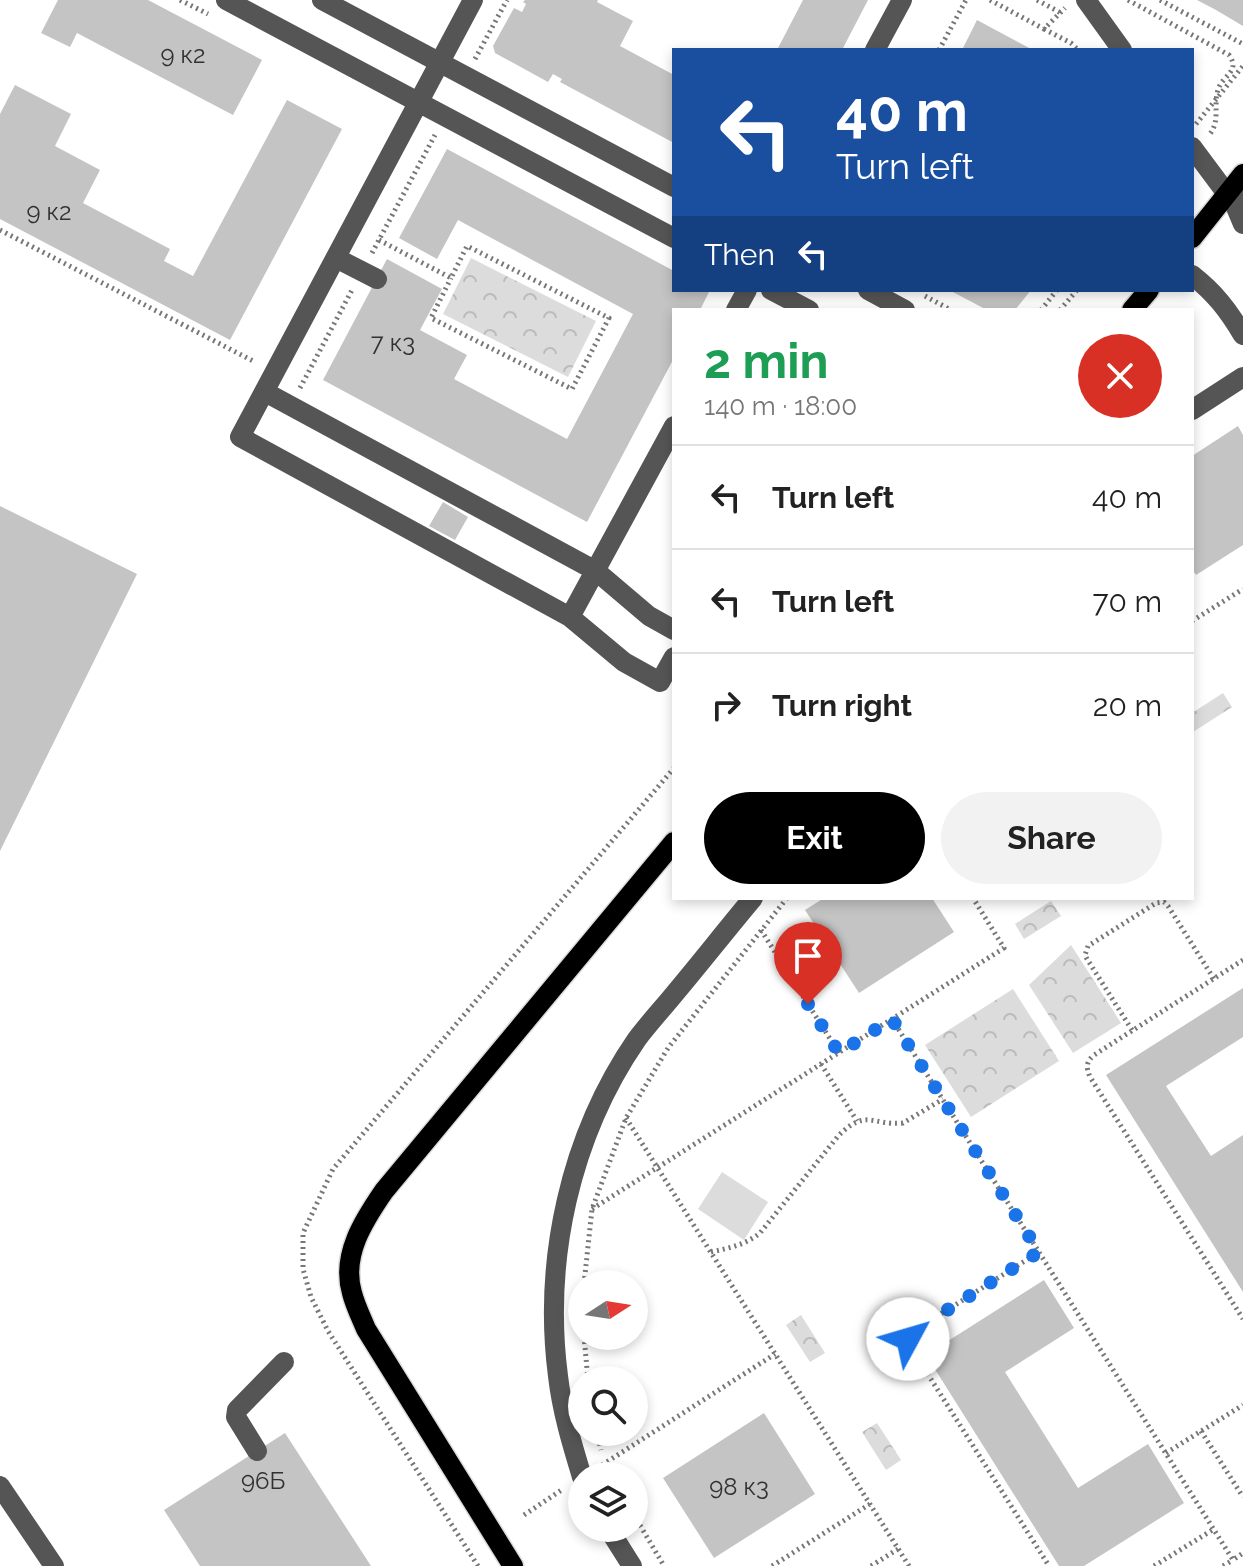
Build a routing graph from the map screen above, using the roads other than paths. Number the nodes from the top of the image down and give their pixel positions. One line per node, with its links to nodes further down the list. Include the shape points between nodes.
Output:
1 (226, 0): 10 (street)
2 (322, 0): 9 (street)
3 (473, 0): 9 (street)
4 (902, 0): 6 (street)
5 (1080, 1): 7 (street); 8 (street)
6 (876, 48)
7 (1106, 48)
8 (1120, 48)
9 (440, 63): 10 (street); 13 (street)
10 (419, 102): 16 (street); 17 (street)
11 (1194, 150): 12 (street)
12 (1235, 184): 14 (street, via 1235,205); 15 (main road)
13 (672, 186)
14 (1243, 224)
15 (1194, 234)
16 (672, 237)
17 (336, 258): 18 (street); 28 (street)
18 (369, 276)
19 (1194, 276): 26 (street, via 1223,303)
20 (775, 292): 23 (street)
21 (872, 292): 24 (street)
22 (1147, 292): 25 (main road)
23 (805, 308)
24 (901, 308)
25 (1134, 308)
26 (1243, 335)
27 (1243, 377): 29 (street)
28 (265, 392): 31 (street); 32 (street, via 240,437)
29 (1194, 409)
30 (672, 430): 31 (street)
31 (596, 571): 32 (street); 33 (street)
32 (570, 617): 34 (street, via 624,662 660,682)
33 (672, 629)
34 (672, 661)
35 (672, 844): 42 (main road, via 384,1191 365,1219 349,1261 351,1289 366,1329)
36 (751, 900): 39 (street, via 638,1038 601,1102 569,1192 559,1237 554,1332 558,1378)
37 (284, 1362): 38 (street, via 237,1410)
38 (257, 1451)
39 (578, 1462)
40 (0, 1486): 43 (street)
41 (617, 1542): 44 (street)
42 (511, 1562)
43 (54, 1566)
44 (632, 1566)

